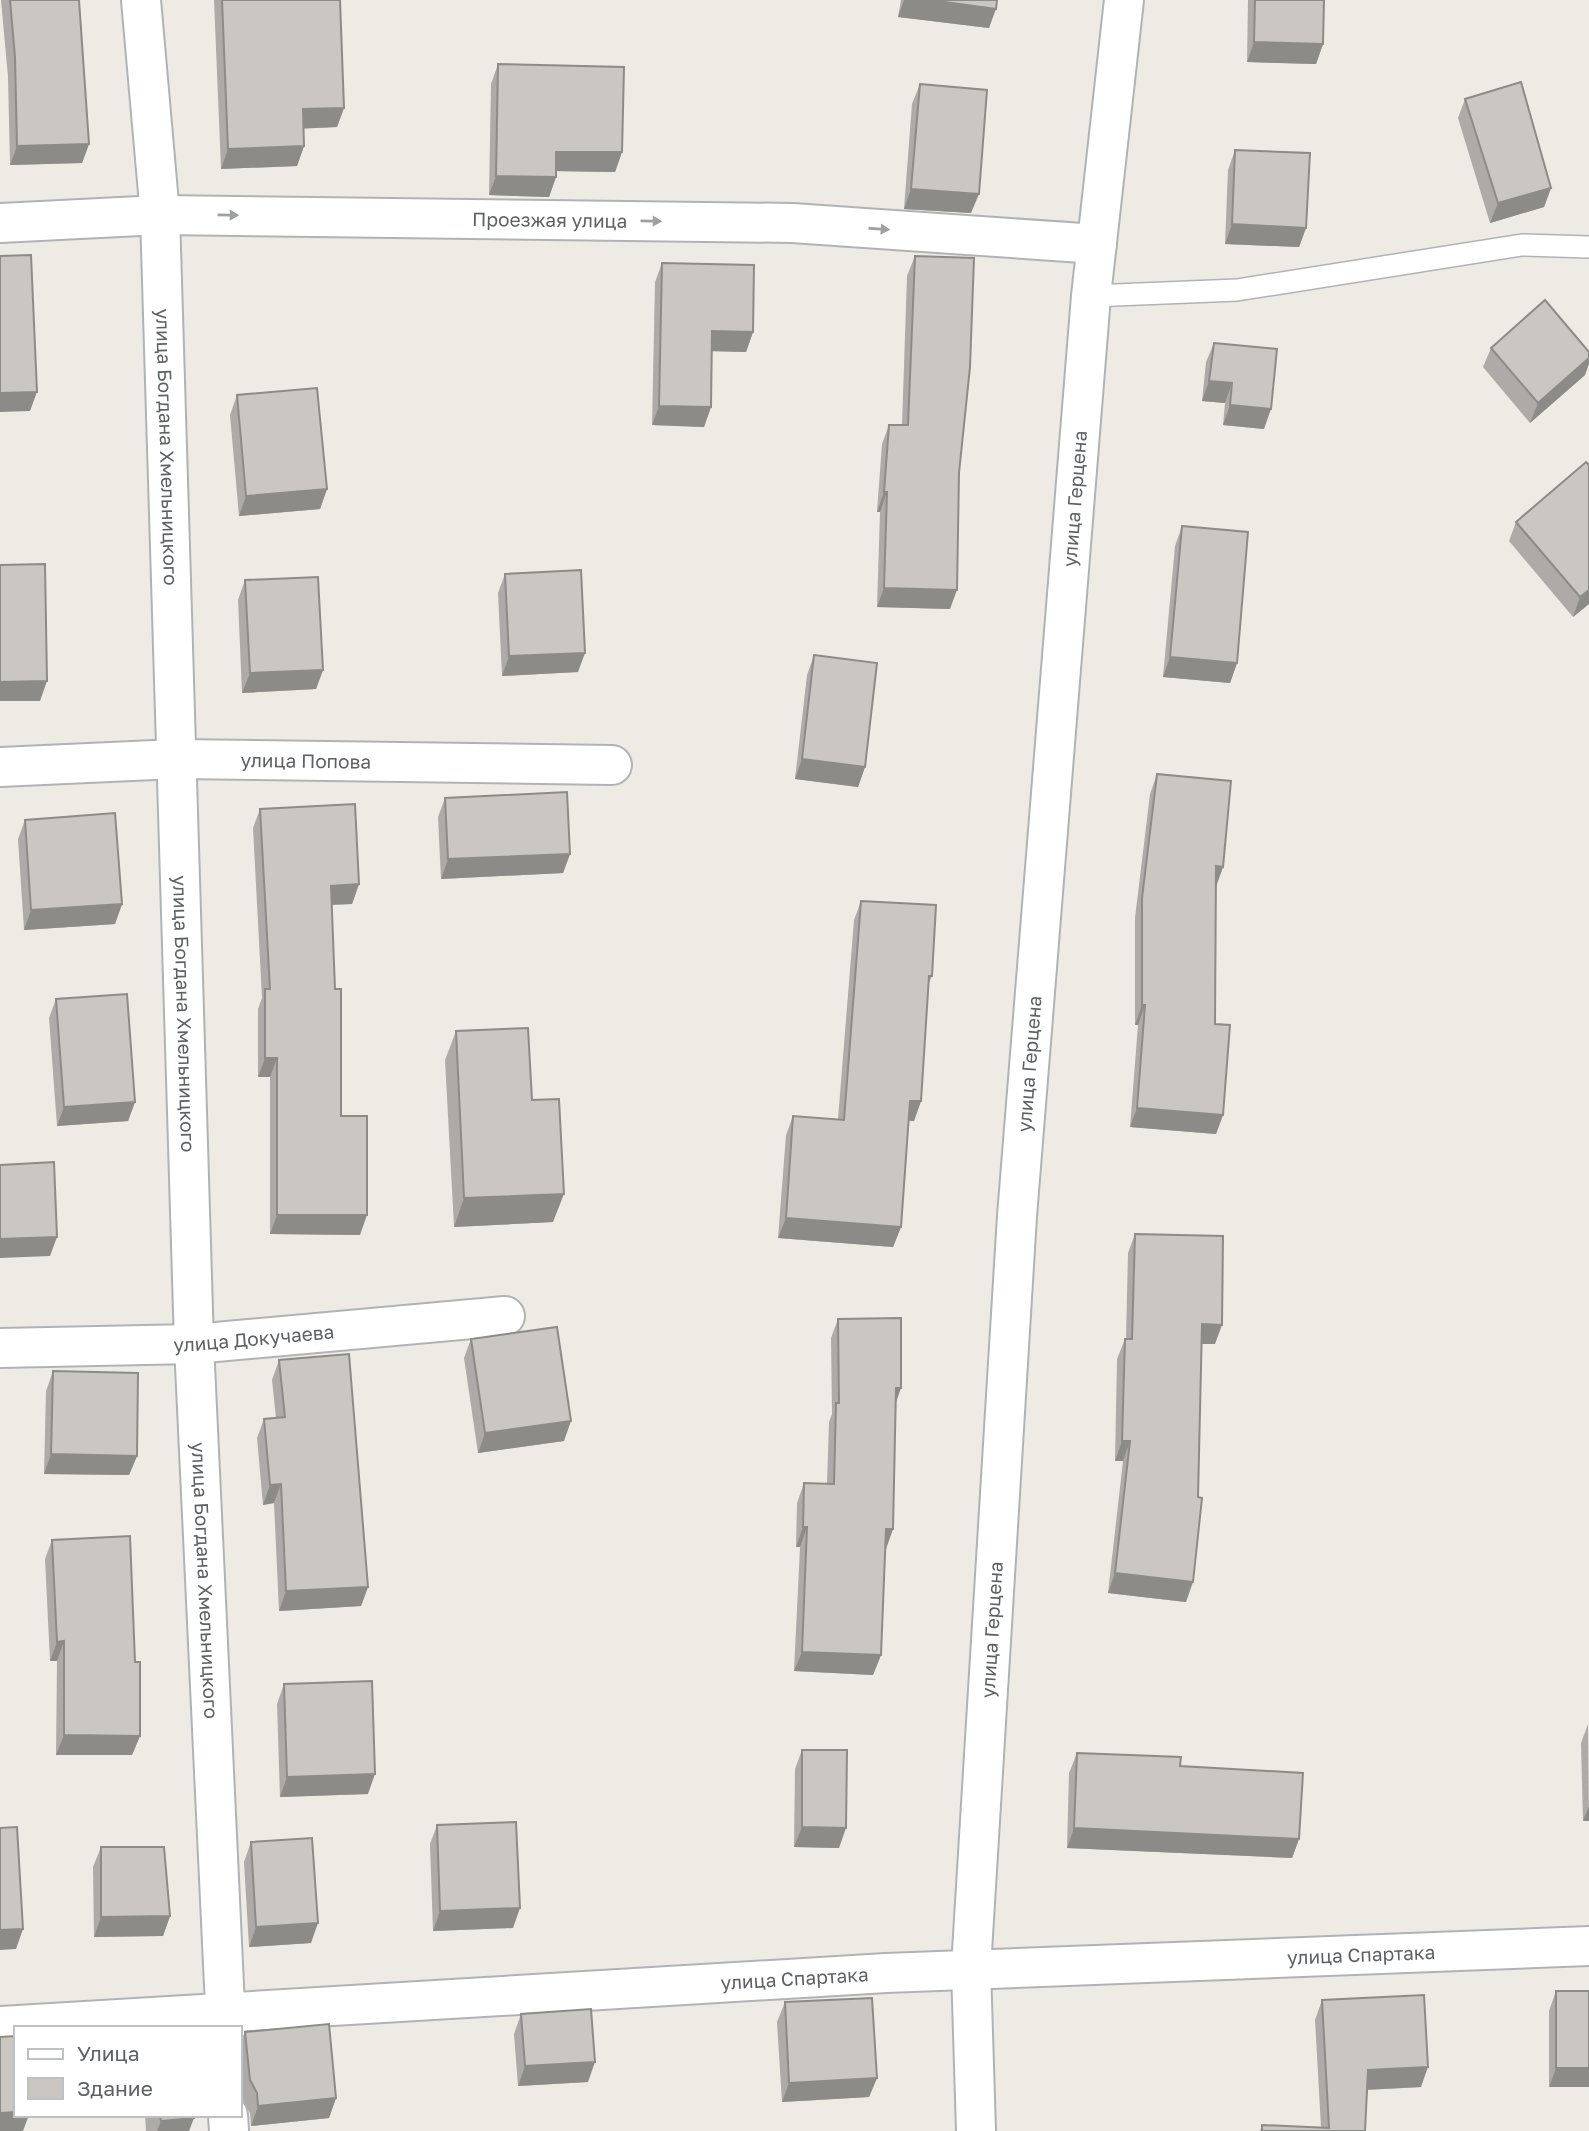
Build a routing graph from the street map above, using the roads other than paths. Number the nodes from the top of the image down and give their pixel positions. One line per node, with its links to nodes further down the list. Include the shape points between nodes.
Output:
1 (141, 0): 3 (street, улица Богдана Хмельницкого)
2 (1124, 0): 5 (street, улица Герцена)
3 (160, 215): 4 (street, Проезжая улица); 5 (street, Проезжая улица, one-way to 5, via 792,223); 8 (street, улица Богдана Хмельницкого)
4 (0, 223)
5 (1097, 244): 7 (street, улица Герцена)
6 (1589, 247): 7 (lane, via 1522,245 1237,290)
7 (1091, 296): 15 (street, улица Герцена, via 1017,1216)
8 (176, 759): 9 (street, улица Попова); 10 (street, улица Попова); 12 (street, улица Богдана Хмельницкого)
9 (612, 765)
10 (0, 768)
11 (505, 1316): 12 (street, улица Докучаева)
12 (194, 1344): 13 (street, улица Докучаева); 16 (street, улица Богдана Хмельницкого)
13 (0, 1348)
14 (1589, 1947): 15 (street, улица Спартака)
15 (971, 1968): 16 (street, улица Спартака); 18 (street, улица Герцена)
16 (226, 2019): 17 (street, улица Спартака)
17 (0, 2026)
18 (976, 2131)

